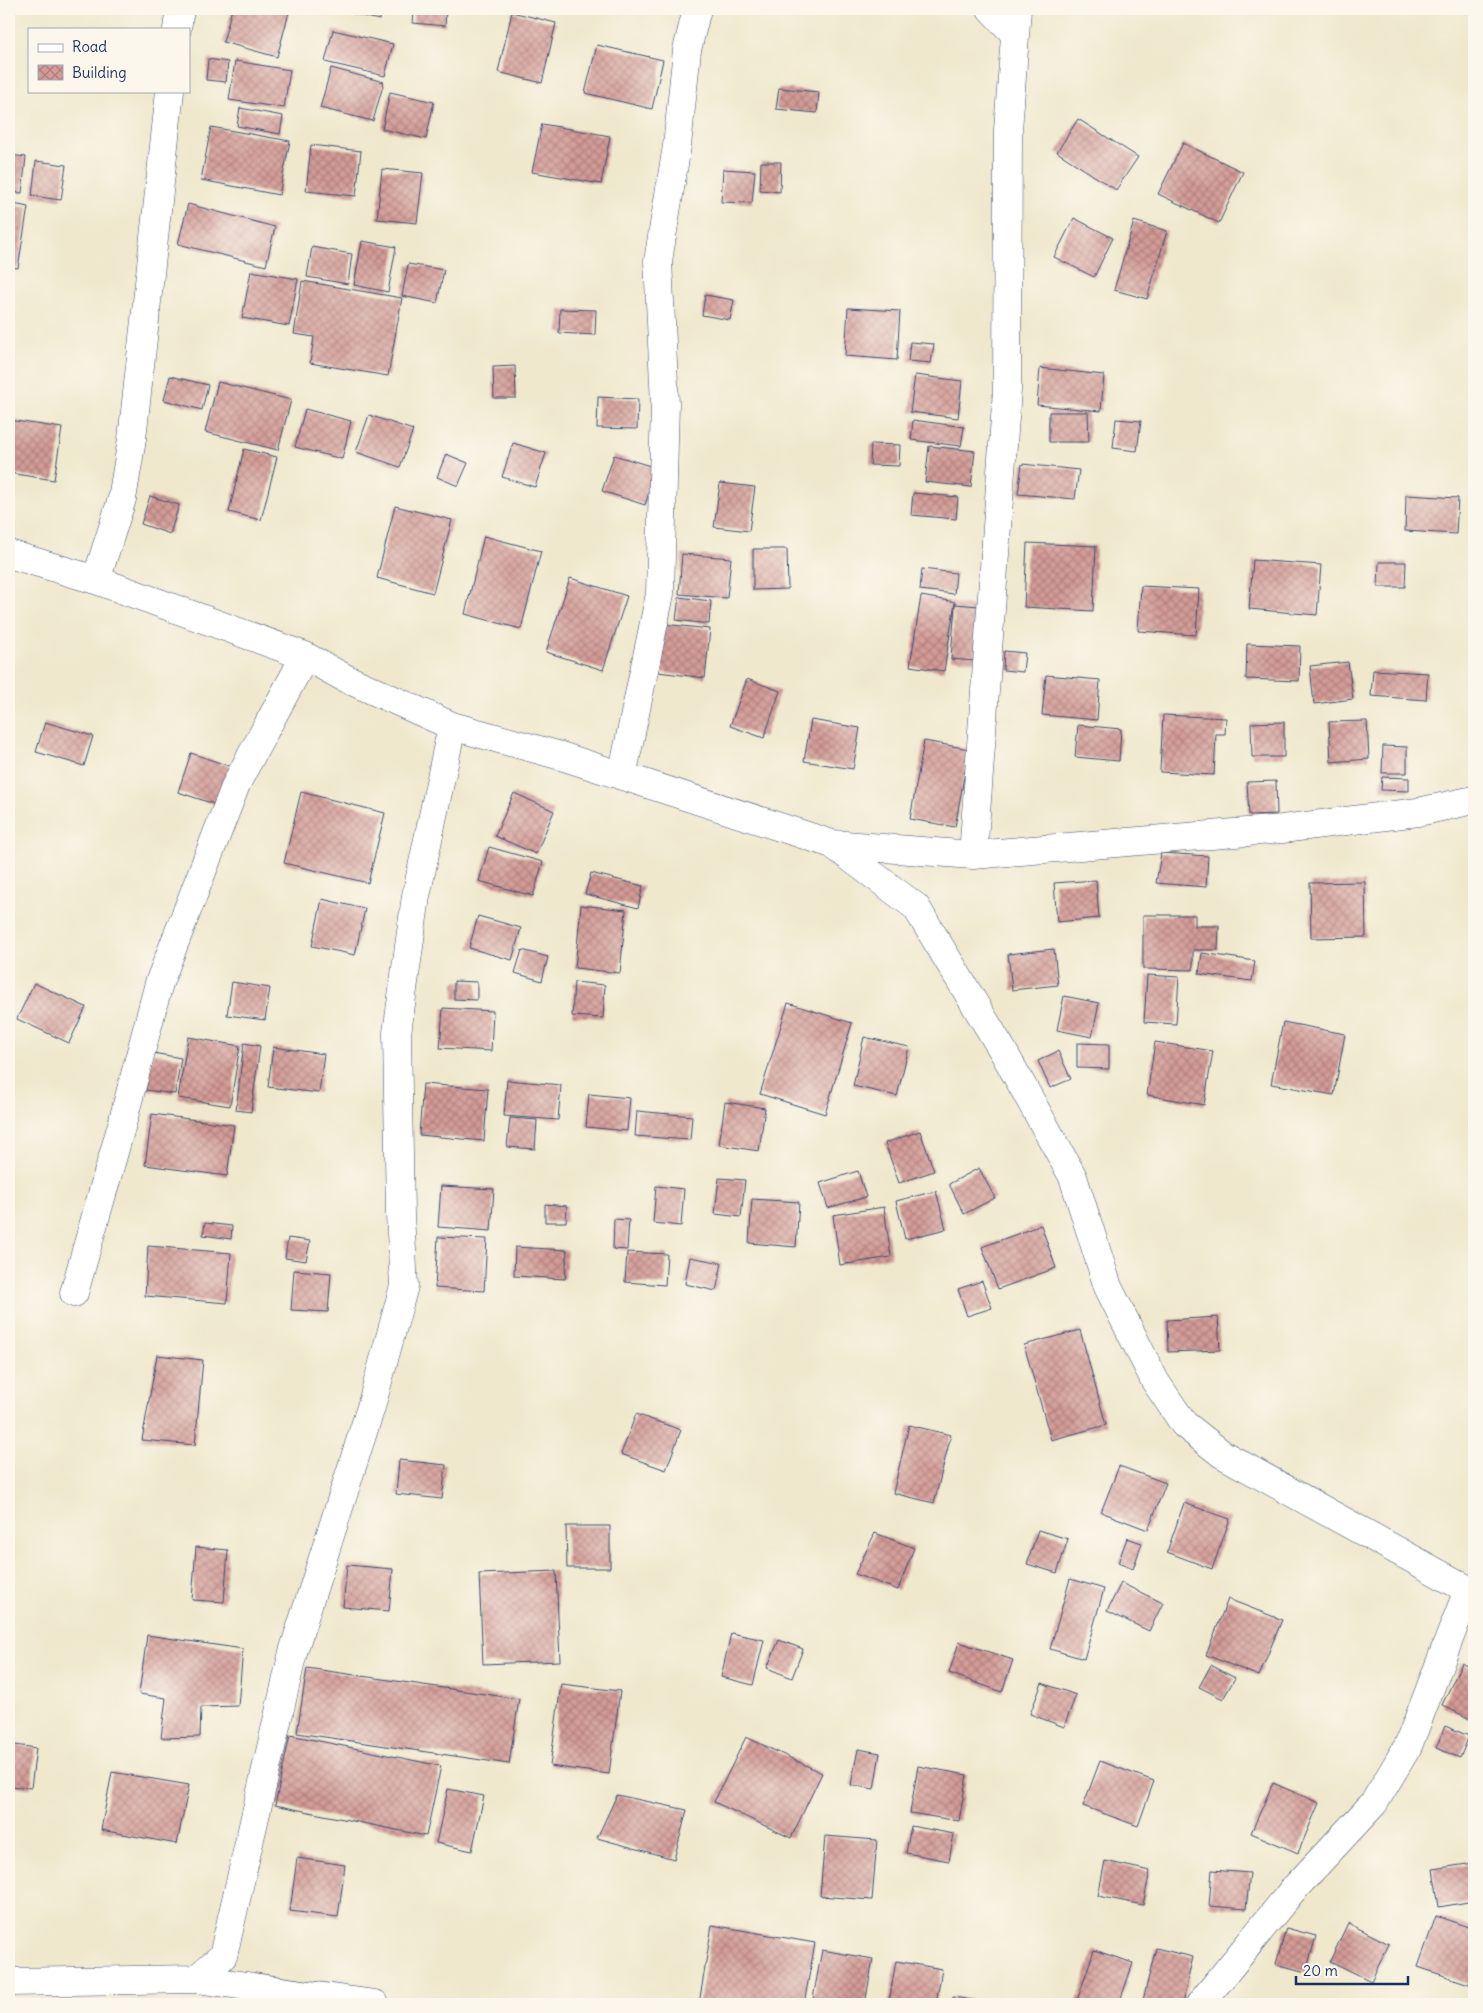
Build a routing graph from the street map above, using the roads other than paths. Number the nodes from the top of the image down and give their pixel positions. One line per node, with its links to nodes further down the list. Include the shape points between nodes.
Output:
1 (180, 9): 5 (street)
2 (697, 9): 11 (street, via 686,50 677,146 658,261 665,404 660,594)
3 (991, 9): 4 (street)
4 (1016, 21): 14 (street, via 1008,130 1007,390)
5 (177, 28)
6 (170, 92): 8 (street, via 132,439 122,499)
7 (9, 554): 8 (street)
8 (96, 580): 9 (street)
9 (305, 656): 10 (street, via 345,678); 15 (street, via 237,782 159,983)
10 (452, 726): 11 (street); 17 (street, via 416,896 397,1033 404,1286 371,1406 293,1652 223,1956)
11 (622, 776): 13 (street)
12 (1474, 800): 14 (street, via 1418,812 1282,829)
13 (832, 844): 14 (street); 16 (street, via 916,908 1073,1177 1108,1287 1155,1381 1184,1424 1222,1454)
14 (973, 855)
15 (74, 1293)
16 (1471, 1591): 20 (street, via 1408,1746 1374,1803 1292,1891)
17 (196, 1980): 18 (street); 19 (street)
18 (9, 1982)
19 (375, 2004)
20 (1200, 2004)

